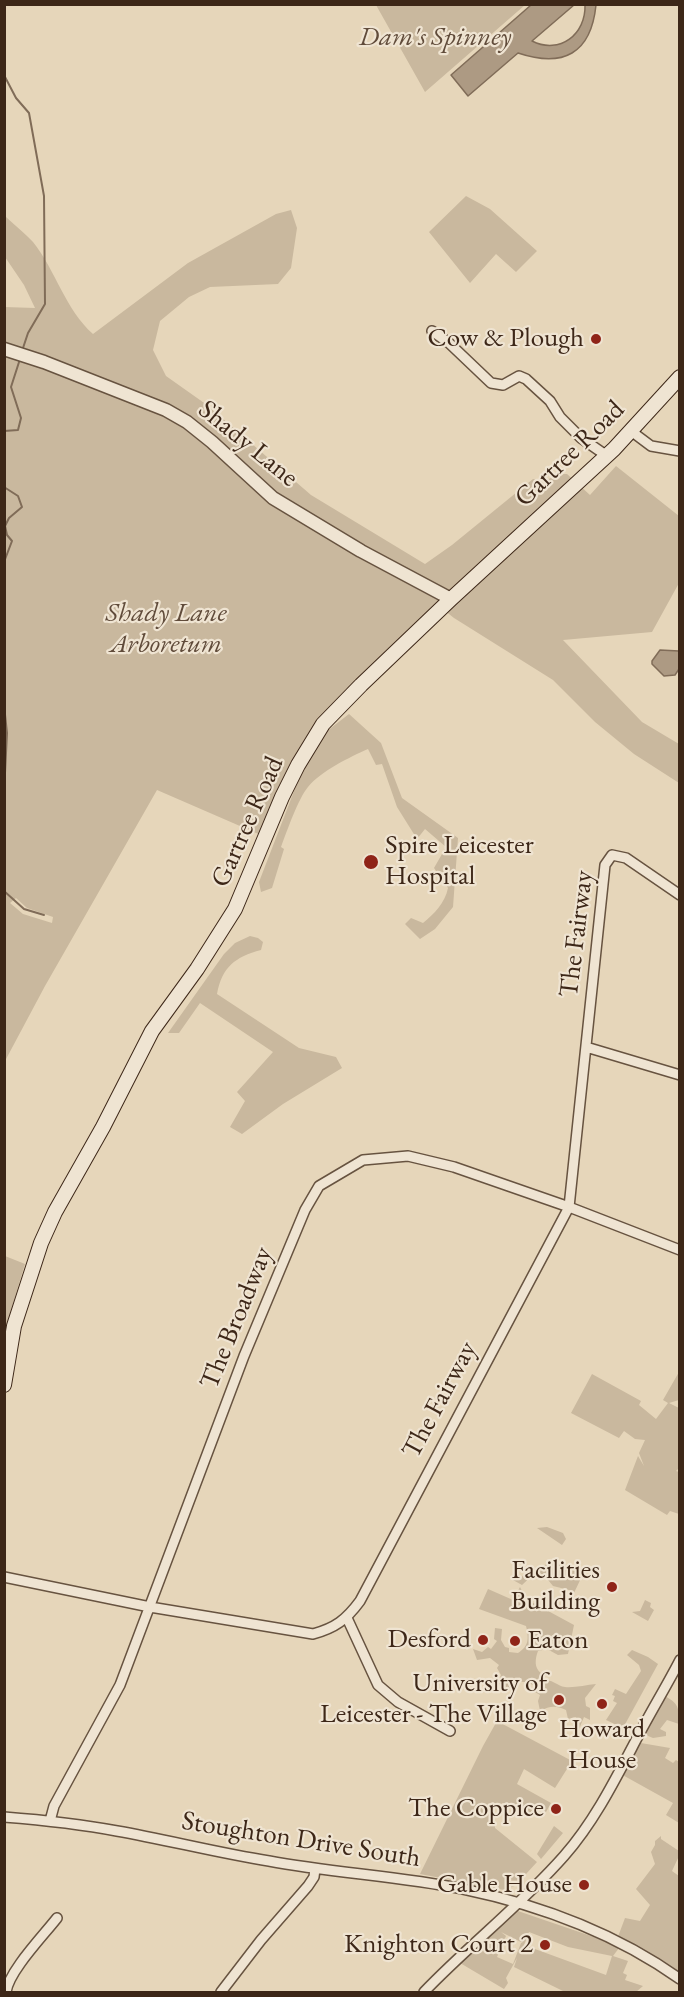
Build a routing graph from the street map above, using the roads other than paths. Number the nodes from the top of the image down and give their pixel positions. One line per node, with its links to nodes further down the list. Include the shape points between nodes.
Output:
1 (435, 337): 6 (street, via 449,343 491,383 503,385 519,376 526,379 580,438)
2 (8, 350): 7 (street, Shady Lane, via 187,422 273,498)
3 (680, 377): 4 (main road, Gartree Road)
4 (631, 431): 5 (street, via 651,446); 6 (main road, Gartree Road)
5 (680, 451)
6 (607, 456): 7 (main road, Gartree Road)
7 (451, 599): 13 (main road, Gartree Road, via 323,724 298,765 235,909 198,969 152,1031 55,1212 14,1326)
8 (680, 895): 9 (street, The Fairway, via 626,858 612,855 605,865)
9 (586, 1047): 10 (street); 11 (street, The Fairway)
10 (680, 1075)
11 (569, 1207): 12 (street, The Broadway); 15 (street, The Broadway, via 454,1167 408,1156 363,1160 319,1186 305,1210 244,1356); 16 (street, The Fairway, via 360,1601)
12 (680, 1250)
13 (4, 1385)
14 (4, 1577): 15 (street, The Fairway)
15 (150, 1606): 16 (street, The Fairway, via 313,1634); 20 (street, The Broadway, via 120,1685 54,1806)
16 (347, 1618): 18 (street, via 378,1685 398,1702)
17 (680, 1660): 22 (street, via 587,1826)
18 (450, 1731)
19 (4, 1817): 20 (street, Stoughton Drive South)
20 (50, 1821): 21 (street, Stoughton Drive South)
21 (315, 1869): 22 (street, Stoughton Drive South, via 451,1887); 26 (street, via 308,1886)
22 (518, 1903): 24 (street, Stoughton Drive South, via 583,1924); 27 (street)
23 (57, 1918): 25 (street, via 13,1973)
24 (680, 1978)
25 (6, 1992)
26 (221, 1992)
27 (424, 1992)

